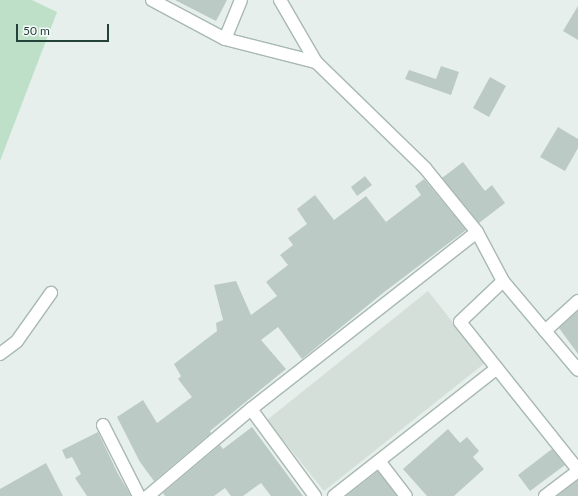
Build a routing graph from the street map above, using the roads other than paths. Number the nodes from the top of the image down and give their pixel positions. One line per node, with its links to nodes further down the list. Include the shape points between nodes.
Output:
1 (152, 0): 4 (street)
2 (241, 0): 4 (street)
3 (280, 0): 5 (street)
4 (225, 39): 5 (street)
5 (316, 62): 6 (street, via 425,168)
6 (477, 232): 7 (street); 14 (street)
7 (503, 281): 10 (street); 12 (street, via 460,322)
8 (51, 293): 11 (street, via 18,341)
9 (578, 301): 10 (street)
10 (545, 331): 13 (street)
11 (0, 354)
12 (497, 368): 16 (street); 17 (street)
13 (578, 370)
14 (251, 409): 19 (street); 20 (street)
15 (103, 425): 18 (street)
16 (379, 460): 21 (street); 22 (street)
17 (578, 471): 23 (street)
18 (139, 496)
19 (148, 496)
20 (315, 496)
21 (334, 496)
22 (406, 496)
23 (545, 496)

